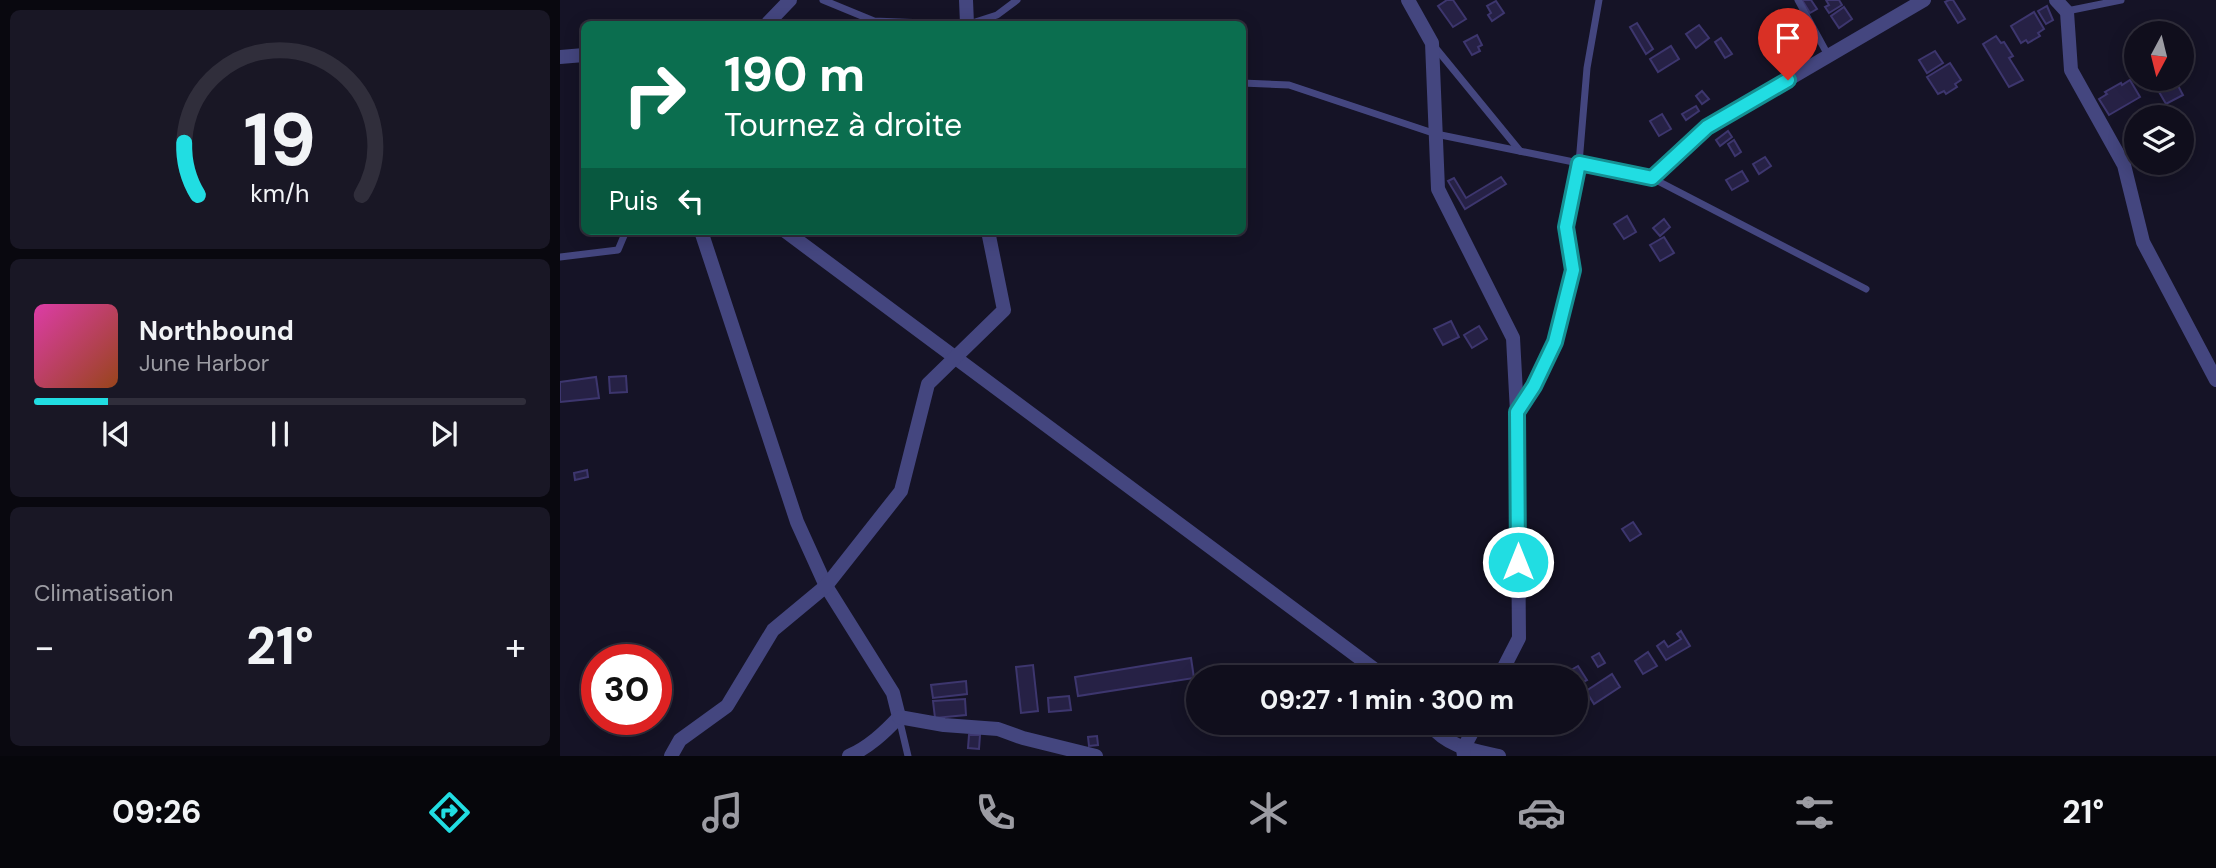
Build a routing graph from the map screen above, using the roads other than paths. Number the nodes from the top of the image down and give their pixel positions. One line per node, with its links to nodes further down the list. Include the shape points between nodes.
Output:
1 (790, 0): 12 (street)
2 (823, 0): 13 (lane)
3 (966, 0): 14 (street)
4 (1017, 0): 15 (lane, via 998,15)
5 (1408, 0): 16 (street)
6 (1599, 0): 23 (lane, via 1587,68)
7 (1798, 0): 19 (lane)
8 (1924, 0): 19 (street)
9 (2056, 0): 11 (street)
10 (2121, 0): 11 (lane)
11 (2067, 12): 32 (street, via 2071,70 2124,165 2143,242)
12 (770, 21)
13 (874, 21)
14 (968, 21)
15 (978, 21)
16 (1432, 43): 21 (street); 22 (lane)
17 (581, 55): 18 (street)
18 (560, 57)
19 (1829, 57): 24 (street, via 1707,127)
20 (1246, 83): 21 (lane, via 1289,85)
21 (1436, 134): 22 (lane); 33 (street, via 1438,189 1513,338)
22 (1520, 151): 23 (lane)
23 (1579, 163): 24 (lane); 33 (lane, via 1566,227 1573,270 1555,342)
24 (1652, 178): 30 (lane)
25 (624, 235): 29 (lane, via 618,250)
26 (702, 235): 34 (street, via 797,522)
27 (790, 235): 31 (street)
28 (989, 235): 31 (street, via 1004,310)
29 (560, 257)
30 (1866, 289)
31 (955, 358): 34 (street, via 928,383 901,491); 35 (street)
32 (2216, 380)
33 (1517, 412): 36 (street, via 1519,638)
34 (826, 586): 37 (street, via 893,693); 41 (street, via 773,630 727,706 680,740)
35 (1369, 665)
36 (1505, 665)
37 (899, 718): 42 (street, via 863,750); 43 (lane); 44 (street, via 998,729)
38 (1438, 735): 40 (street)
39 (1471, 735): 40 (street)
40 (1463, 752): 45 (street)
41 (671, 756)
42 (849, 756)
43 (908, 756)
44 (1096, 756)
45 (1499, 756)

